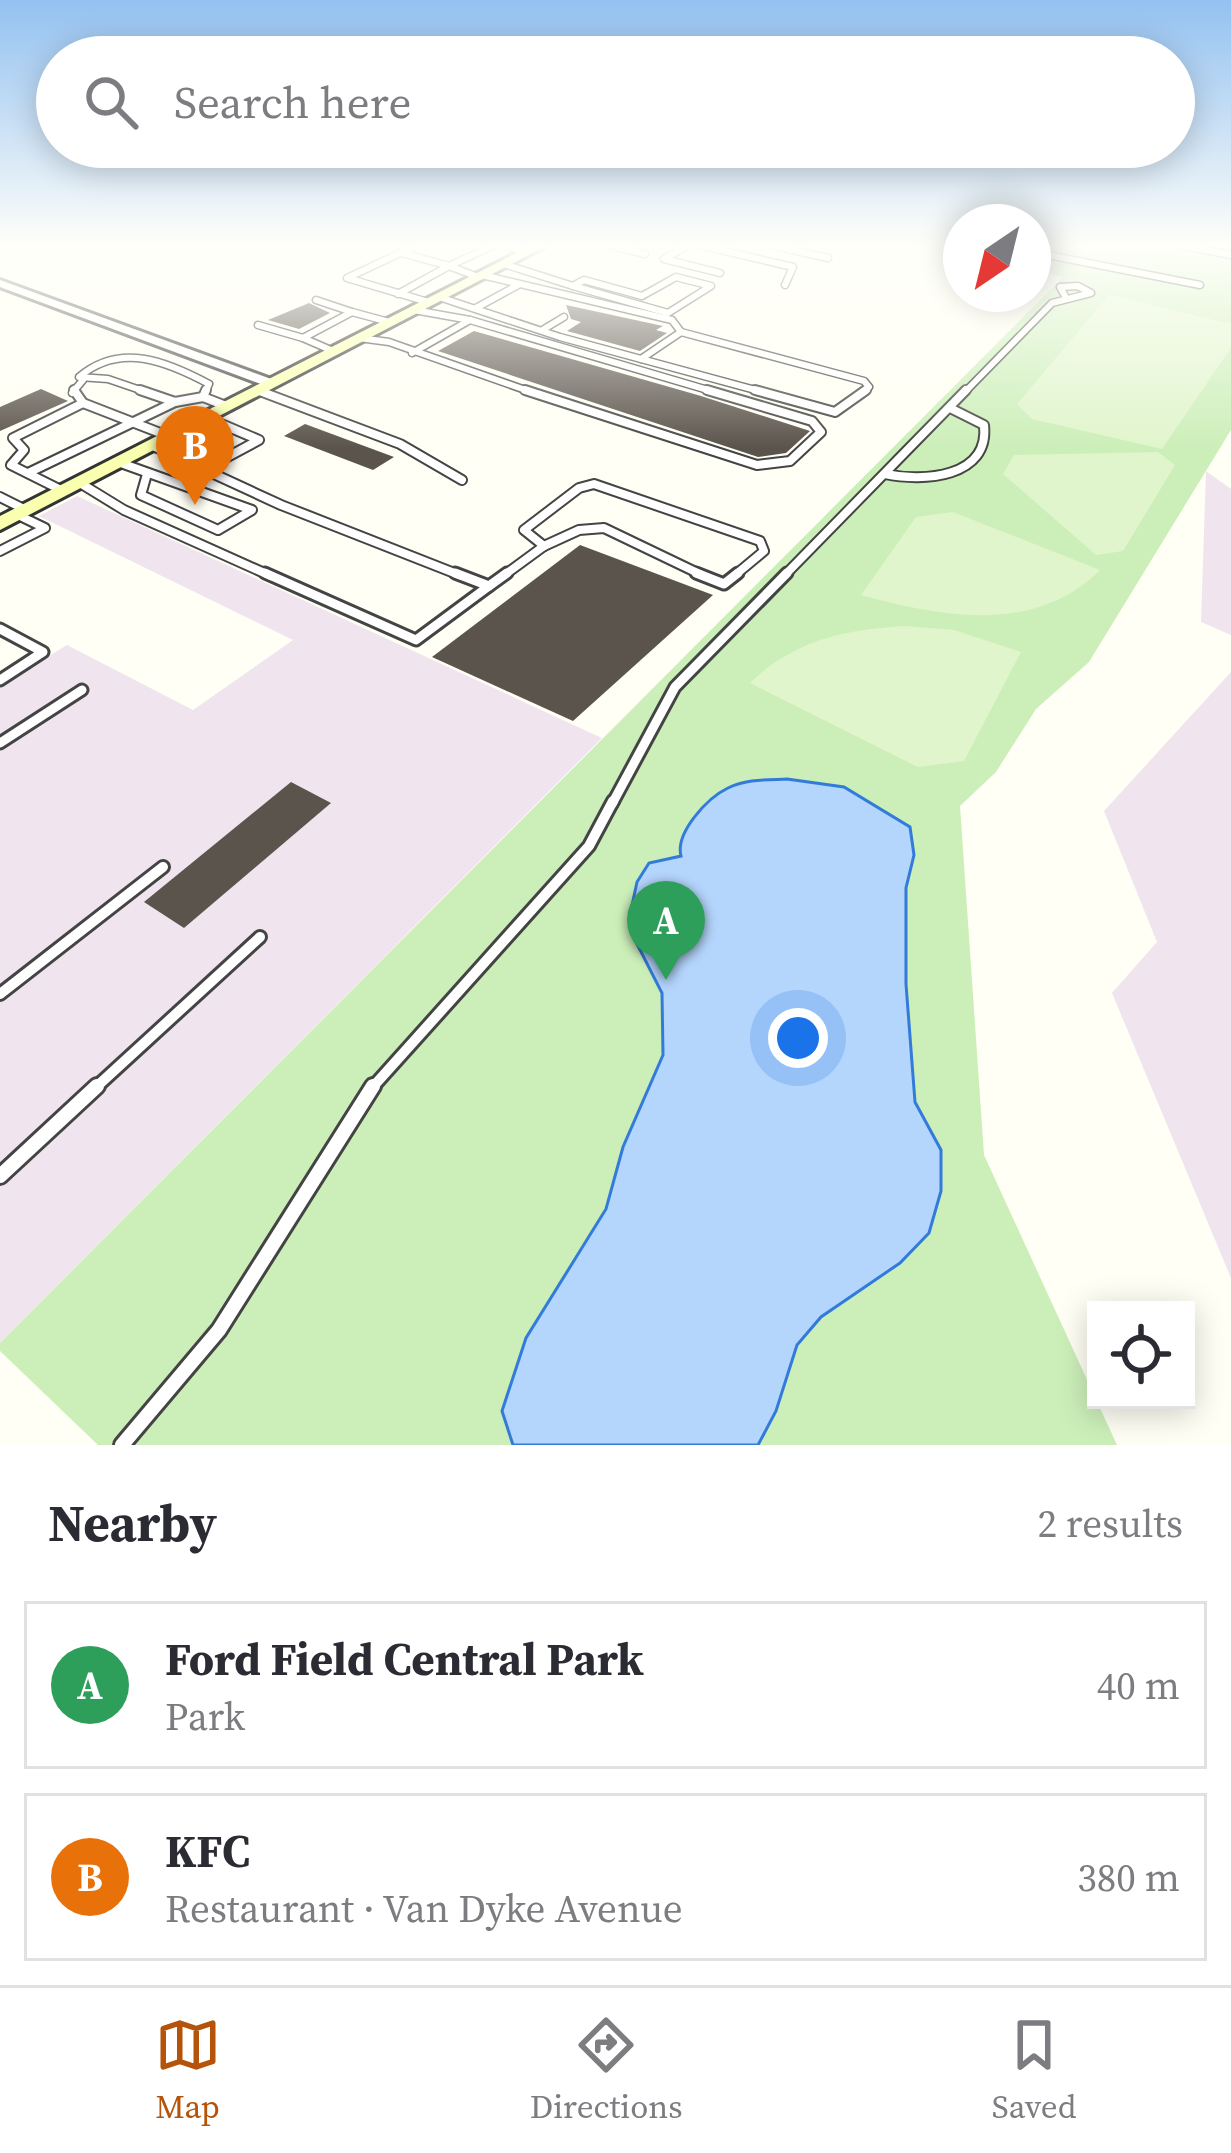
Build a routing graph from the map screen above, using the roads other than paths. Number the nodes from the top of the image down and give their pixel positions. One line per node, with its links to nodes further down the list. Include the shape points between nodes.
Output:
1 (75, 313): 21 (street)
2 (349, 313): 15 (lane)
3 (357, 313): 11 (lane)
4 (406, 313): 11 (main road)
5 (453, 313): 10 (lane)
6 (494, 313): 13 (lane)
7 (642, 313): 14 (lane, via 672,320)
8 (1048, 313): 26 (lane)
9 (564, 317): 13 (lane)
10 (470, 320): 18 (lane); 18 (lane, via 812,421 821,432 790,461 758,465)
11 (389, 322): 16 (main road)
12 (258, 325): 15 (lane)
13 (544, 329): 19 (lane)
14 (681, 332): 19 (lane); 19 (lane, via 869,387 835,412)
15 (303, 338): 17 (lane)
16 (359, 338): 17 (main road); 18 (lane)
17 (333, 351): 21 (main road)
18 (411, 353)
19 (641, 359)
20 (83, 380): 22 (lane, via 81,372 96,365 138,355 208,384); 23 (lane, via 108,379); 24 (lane, via 72,393)
21 (264, 387): 25 (main road); 36 (lane, via 400,444)
22 (203, 398): 23 (lane); 25 (lane)
23 (175, 402): 28 (lane)
24 (83, 403): 28 (lane); 33 (lane, via 13,438 24,450 10,465)
25 (226, 406): 27 (main road)
26 (950, 408): 35 (lane); 35 (lane, via 984,425 986,442 971,465 919,481)
27 (205, 417): 29 (main road); 32 (lane, via 260,440)
28 (136, 421): 29 (lane); 33 (lane)
29 (168, 436): 30 (main road)
30 (151, 445): 31 (main road); 32 (lane)
31 (118, 462): 34 (lane); 37 (main road)
32 (204, 470): 45 (lane)
33 (27, 473): 37 (lane)
34 (147, 474): 41 (lane, via 141,495); 41 (lane, via 252,510)
35 (885, 474): 54 (lane, via 675,687 590,846 380,1076 219,1330)
36 (462, 480)
37 (71, 487): 39 (main road); 42 (lane)
38 (0, 496): 39 (lane)
39 (22, 513): 40 (main road); 44 (lane, via 45,528)
40 (0, 524)
41 (218, 530): 42 (lane)
42 (197, 542): 45 (lane, via 416,640)
43 (544, 546): 43 (lane, via 524,530 594,484 760,541 764,551 724,584 608,529 573,528); 45 (lane)
44 (0, 551)
45 (489, 586)
46 (0, 629): 47 (lane, via 43,652)
47 (0, 680)
48 (82, 690): 49 (lane)
49 (0, 743)
50 (163, 868): 52 (lane)
51 (260, 937): 53 (lane)
52 (0, 994)
53 (0, 1176)
54 (122, 1445)

